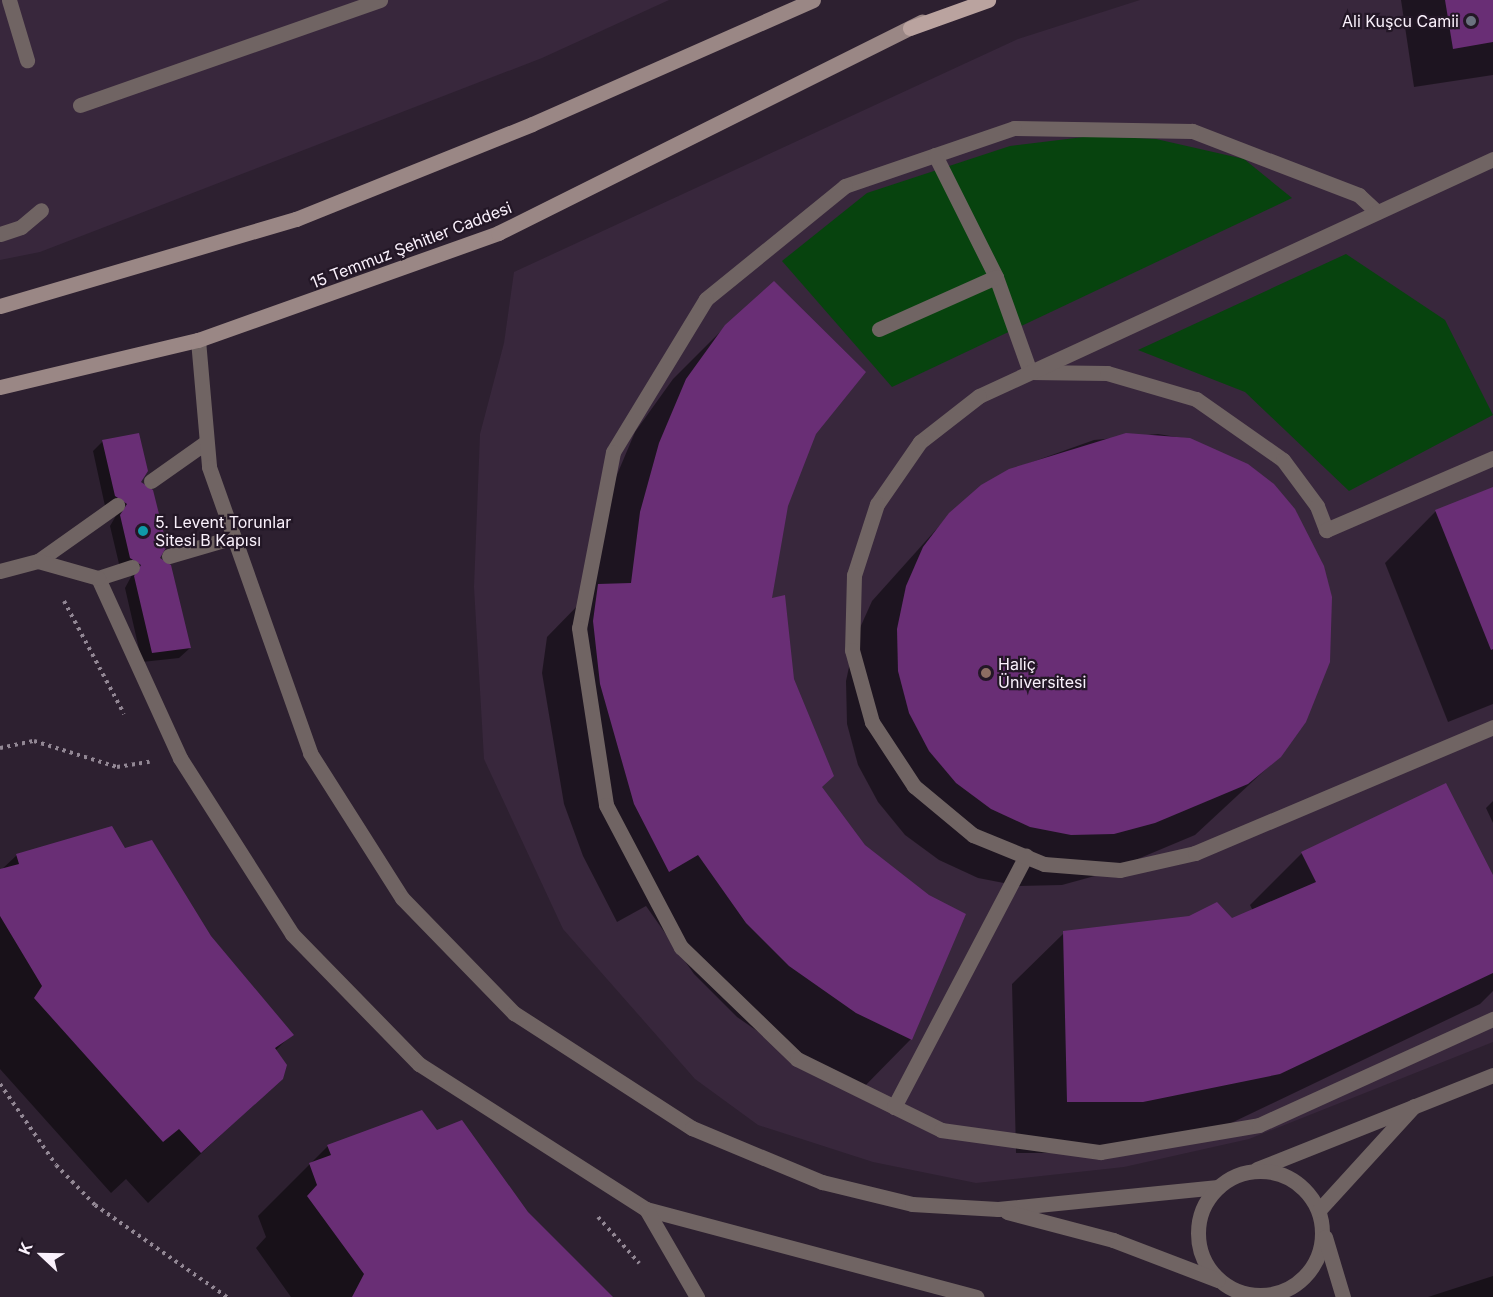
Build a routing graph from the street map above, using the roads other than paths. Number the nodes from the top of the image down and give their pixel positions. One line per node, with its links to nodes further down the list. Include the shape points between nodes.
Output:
1 (9, 0): 7 (street)
2 (380, 0): 8 (street)
3 (813, 0): 15 (main road, via 532,124 296,219)
4 (971, 0): 6 (main road, 15 Temmuz Şehitler Caddesi)
5 (988, 0): 6 (main road)
6 (910, 28): 17 (main road, 15 Temmuz Şehitler Caddesi, via 498,234)
7 (27, 60)
8 (80, 105)
9 (935, 155): 12 (street, via 1014,128 1192,131 1359,195); 14 (street); 35 (street, via 845,186 706,299 614,452 579,628 606,805 681,947 797,1059)
10 (1493, 159): 12 (street)
11 (41, 210): 13 (street, via 21,227)
12 (1377, 212): 18 (street)
13 (0, 234)
14 (996, 277): 16 (street); 18 (street)
15 (0, 306)
16 (879, 329)
17 (198, 340): 19 (main road, 15 Temmuz Şehitler Caddesi); 20 (street)
18 (1030, 372): 21 (street, via 1107,373 1196,399 1283,460 1317,507 1326,530); 31 (street, via 979,396 920,442 877,504 854,574 852,650 872,722 914,786 973,835)
19 (0, 387)
20 (206, 442): 22 (street); 24 (street)
21 (1493, 458)
22 (151, 482)
23 (117, 505): 26 (street)
24 (231, 538): 25 (street); 39 (street, via 310,753 402,898 514,1013 692,1128 822,1182 912,1204)
25 (169, 556)
26 (38, 561): 28 (street); 29 (street)
27 (132, 567): 29 (street)
28 (0, 571)
29 (98, 578): 38 (street, via 180,758 292,934 418,1064)
30 (1493, 727): 31 (street, via 1195,853 1120,870 1044,864)
31 (1026, 856): 35 (street)
32 (1493, 1019): 35 (street, via 1258,1125 1100,1152 941,1130)
33 (1493, 1075): 34 (street)
34 (1418, 1101): 36 (street); 40 (street)
35 (894, 1107)
36 (1255, 1171): 37 (street); 40 (street, via 1294,1180)
37 (1218, 1187): 39 (street); 42 (street, via 1205,1203 1198,1244)
38 (646, 1209): 44 (street); 45 (street)
39 (998, 1209): 42 (street, via 1113,1240)
40 (1319, 1210): 41 (street)
41 (1323, 1230): 43 (street, via 1321,1251 1296,1284 1257,1296); 46 (street)
42 (1219, 1280): 43 (street)
43 (1239, 1294)
44 (697, 1297)
45 (977, 1297)
46 (1343, 1297)

